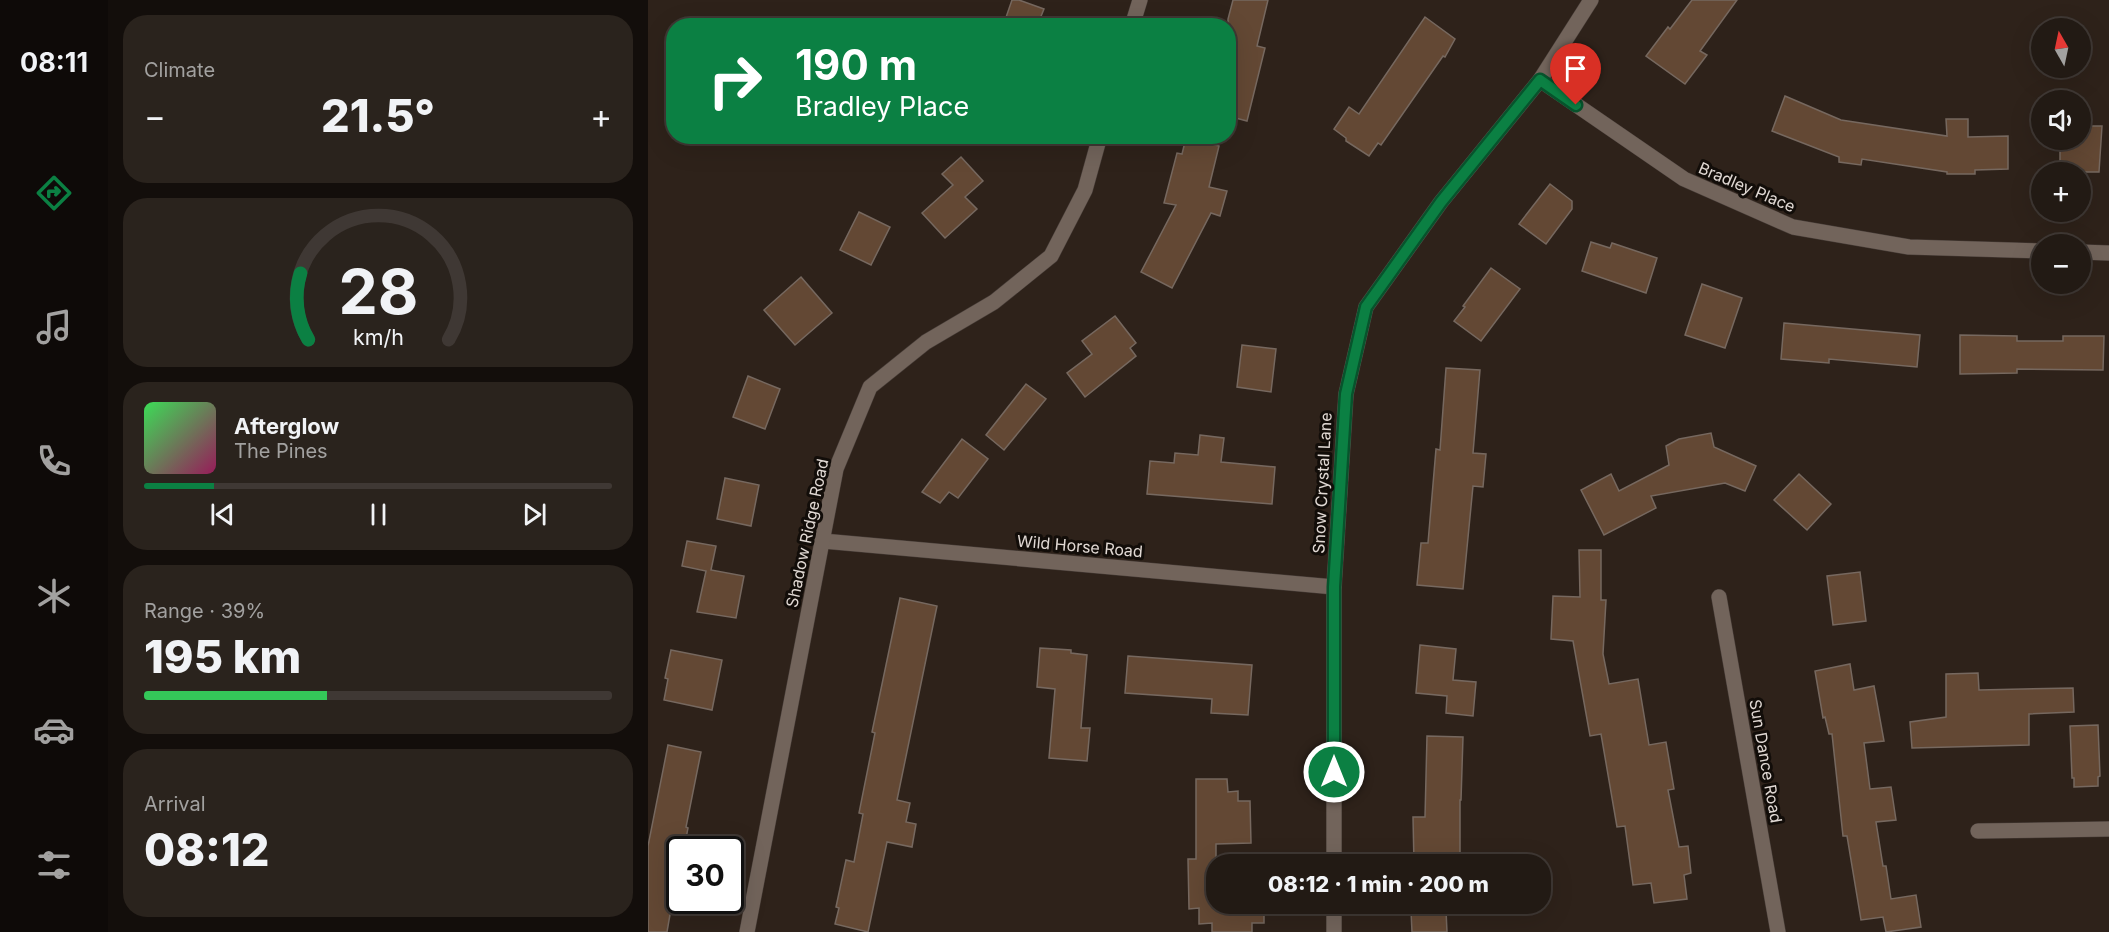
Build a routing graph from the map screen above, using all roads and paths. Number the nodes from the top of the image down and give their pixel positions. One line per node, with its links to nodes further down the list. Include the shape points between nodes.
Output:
1 (1140, 0): 3 (street)
2 (1591, 0): 4 (street, Snow Crystal Lane)
3 (1134, 18)
4 (1540, 80): 6 (street, Bradley Place, via 1683,179 1793,227 1909,247); 10 (street, Snow Crystal Lane, via 1441,202 1366,307 1346,394)
5 (1098, 144): 9 (street, Shadow Ridge Road, via 1084,190 1051,256 994,302 926,342 870,387 836,469)
6 (2031, 251)
7 (2091, 252): 8 (street)
8 (2109, 253)
9 (823, 541): 10 (street, Wild Horse Road); 16 (street, Shadow Ridge Road)
10 (1334, 587): 14 (street, Snow Crystal Lane)
11 (1719, 597): 18 (street, Sun Dance Road)
12 (2109, 829): 13 (street)
13 (1978, 831)
14 (1334, 854)
15 (1334, 914): 17 (street)
16 (747, 932)
17 (1334, 932)
18 (1778, 932)

